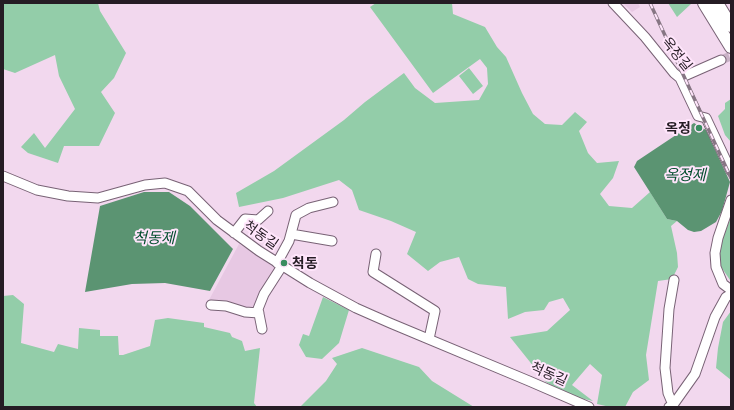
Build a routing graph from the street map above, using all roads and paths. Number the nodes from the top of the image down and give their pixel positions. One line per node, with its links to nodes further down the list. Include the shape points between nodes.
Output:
1 (613, 3): 7 (street, 옥정길)
2 (704, 3): 5 (highway)
3 (717, 3): 4 (highway)
4 (731, 26)
5 (731, 47)
6 (721, 60): 7 (street)
7 (680, 78): 8 (street, 옥정길, via 698,116 706,118)
8 (731, 171)
9 (3, 176): 13 (street, 척동길, via 37,190 98,198 145,185 165,183 188,191)
10 (731, 200): 19 (street, via 715,253 716,267 723,284)
11 (333, 202): 14 (street, via 309,208 296,215)
12 (268, 211): 13 (street, via 258,220 245,220)
13 (234, 233): 17 (street, 척동길)
14 (291, 234): 15 (street); 17 (street)
15 (332, 242)
16 (376, 254): 24 (street, via 373,272 435,311)
17 (280, 264): 22 (street, via 264,294); 24 (street, 척동길, via 356,308)
18 (674, 280): 25 (street, via 669,309 665,368)
19 (731, 290)
20 (731, 294): 25 (street, via 726,297 715,317 695,374)
21 (211, 305): 22 (street)
22 (259, 313): 23 (street)
23 (262, 329)
24 (429, 339): 26 (street, 척동길)
25 (671, 406)
26 (589, 407)

